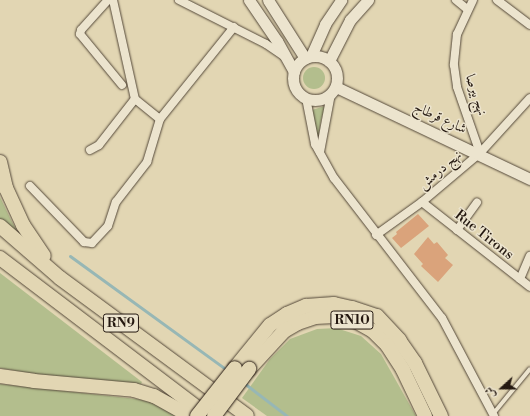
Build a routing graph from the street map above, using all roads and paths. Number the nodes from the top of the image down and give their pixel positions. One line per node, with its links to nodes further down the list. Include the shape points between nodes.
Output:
1 (108, 0): 18 (street, via 80,34)
2 (113, 0): 22 (street)
3 (179, 0): 13 (street)
4 (249, 0): 15 (street)
5 (268, 0): 14 (street)
6 (341, 0): 14 (street)
7 (368, 0): 16 (street, via 350,20)
8 (456, 0): 11 (street)
9 (473, 0): 11 (street, نهج بيرصا)
10 (497, 0): 12 (street)
11 (467, 9): 26 (street, نهج بيرصا, via 457,34 454,65 457,87)
12 (530, 25)
13 (234, 27): 15 (street); 23 (street)
14 (308, 57): 16 (street, via 321,56); 17 (street)
15 (287, 59): 17 (street)
16 (329, 61): 19 (street, via 337,73)
17 (294, 72): 20 (street, via 295,87)
18 (122, 85)
19 (333, 90): 20 (street, via 323,99); 25 (street); 26 (street, شارع قرطاج)
20 (306, 98): 25 (street, via 313,134)
21 (530, 98): 26 (street, نهج درمش)
22 (135, 99): 23 (street); 24 (street, via 99,145)
23 (160, 119): 29 (street, via 147,162 116,202 108,226 92,243 84,242)
24 (90, 150)
25 (320, 152): 34 (street, via 334,178)
26 (480, 153): 28 (street, شارع قرطاج); 30 (street, نهج درمش)
27 (0, 162): 37 (highway, via 6,188 23,225)
28 (530, 179)
29 (30, 186)
30 (422, 202): 33 (street, Rue Tirons); 34 (street, نهج درمش)
31 (477, 202): 33 (street)
32 (0, 226): 37 (highway, RN9)
33 (457, 230): 38 (street, Rue Tirons)
34 (376, 235): 42 (street, via 442,318)
35 (530, 256): 38 (street)
36 (0, 258): 45 (highway, RN9)
37 (60, 278): 47 (highway, RN9)
38 (520, 279): 39 (street, Rue Tirons)
39 (530, 287)
40 (530, 369): 42 (lane)
41 (0, 376): 43 (highway, via 134,390 154,396)
42 (494, 415)
43 (190, 416)
44 (197, 416): 49 (highway, bridge, via 270,325 306,306 334,304 377,316 400,340 415,363)
45 (208, 416)
46 (214, 416): 48 (highway, RN10, bridge, via 249,369 278,337 298,323 315,317 335,316 355,320 387,344 404,370)
47 (247, 416)
48 (425, 416)
49 (441, 416)

